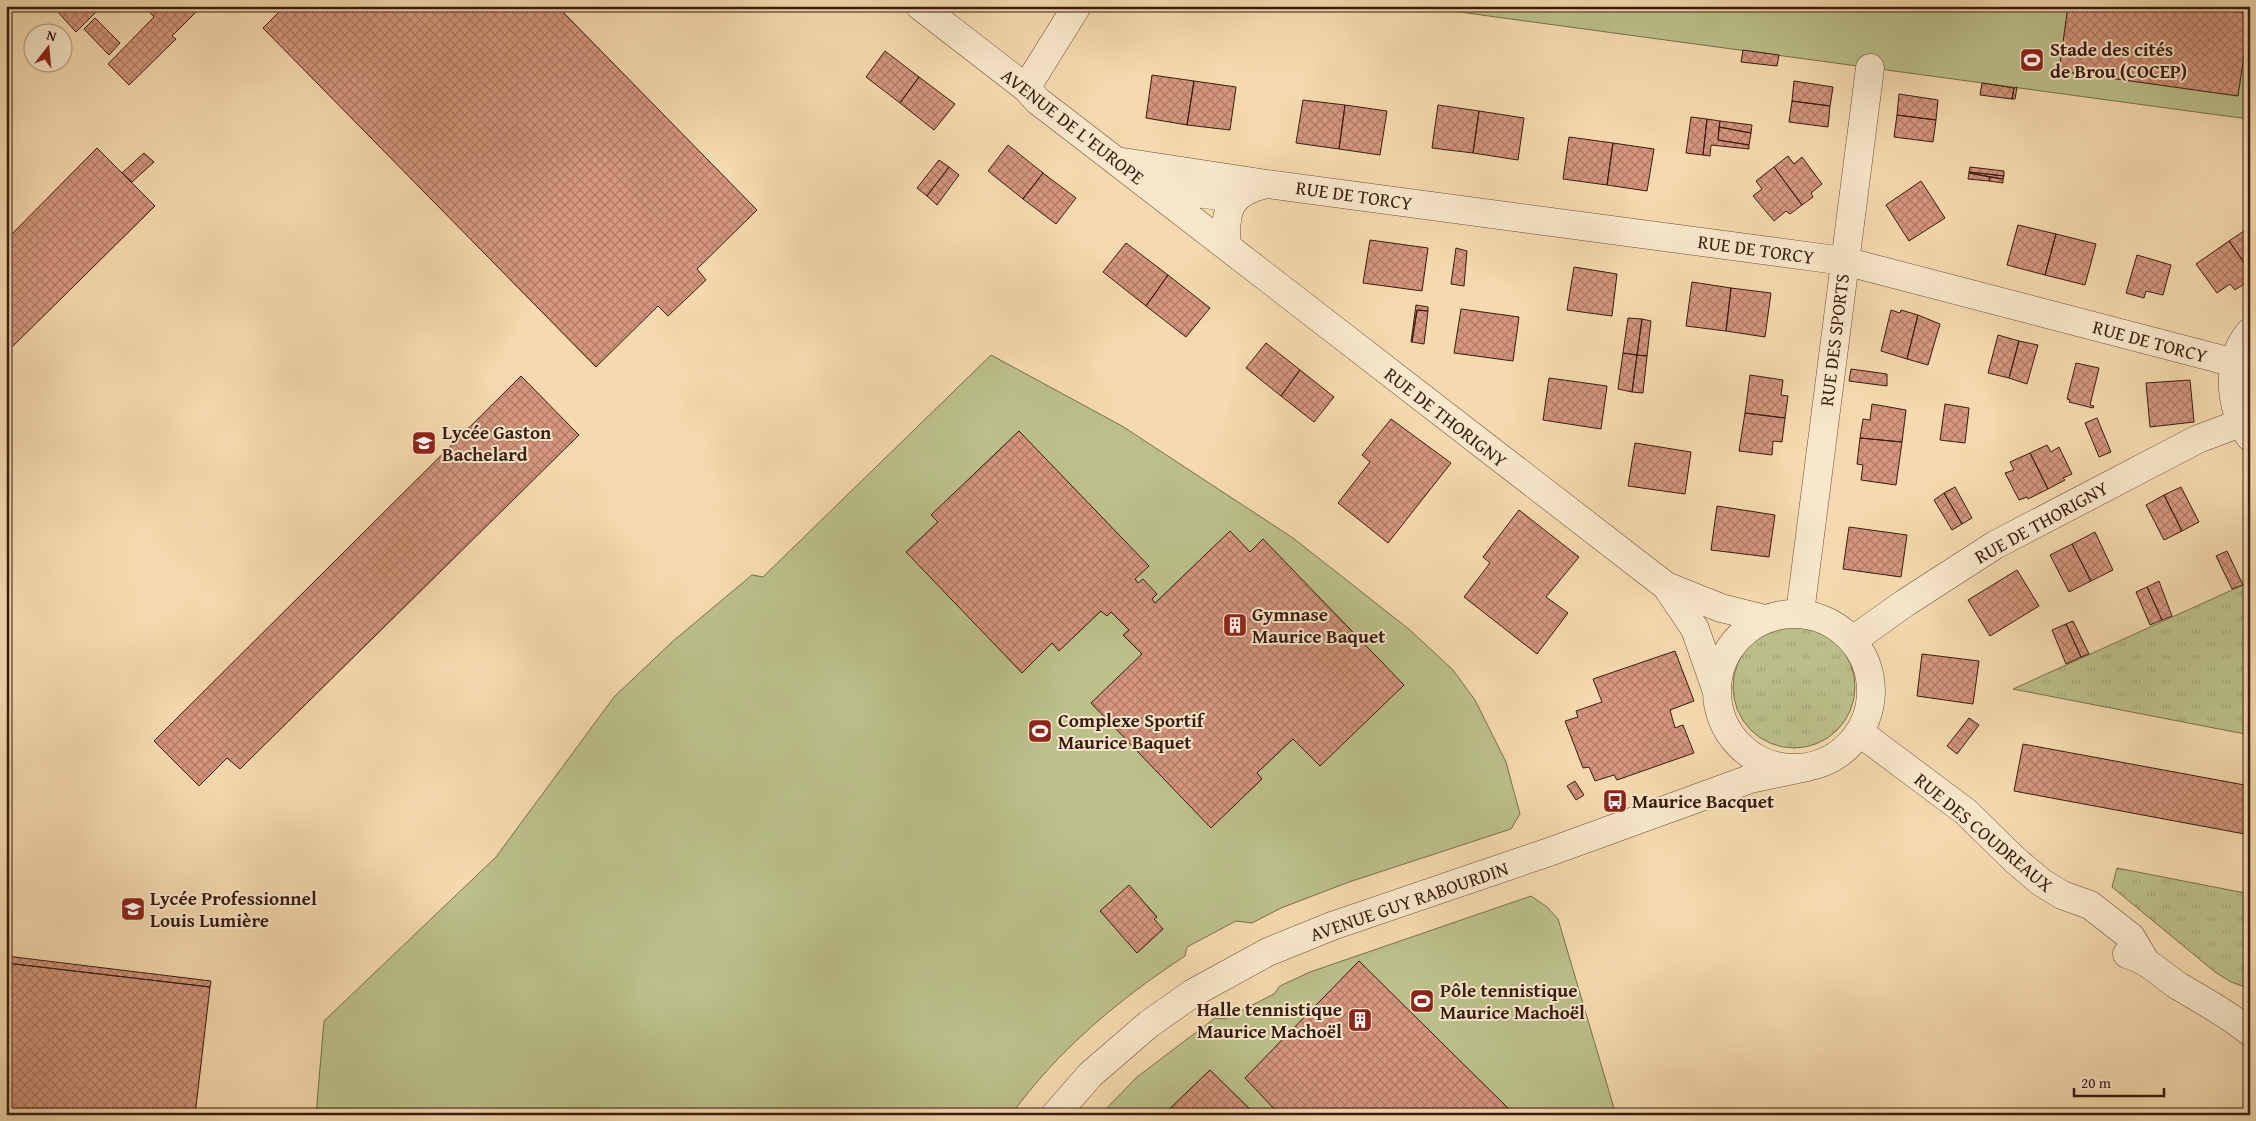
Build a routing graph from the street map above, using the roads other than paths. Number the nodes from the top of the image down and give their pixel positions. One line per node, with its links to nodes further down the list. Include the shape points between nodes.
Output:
1 (920, 6): 4 (street, AVENUE DE L'EUROPE)
2 (1077, 6): 4 (street)
3 (1870, 68): 10 (street, RUE DES SPORTS)
4 (1026, 88): 5 (street, AVENUE DE L'EUROPE, via 1038,101)
5 (1116, 161): 6 (street, RUE DE TORCY); 7 (street, AVENUE DE L'EUROPE)
6 (1267, 184): 8 (street, RUE DE TORCY, via 1252,187); 10 (street, RUE DE TORCY)
7 (1149, 187): 8 (street); 9 (street, AVENUE DE L'EUROPE)
8 (1234, 198): 9 (street, via 1225,228)
9 (1226, 246): 14 (street, RUE DE THORIGNY)
10 (1844, 261): 12 (street, RUE DE TORCY); 15 (street, RUE DES SPORTS)
11 (2250, 332): 12 (street)
12 (2234, 363): 13 (street, via 2233,394)
13 (2245, 430): 17 (street, RUE DE THORIGNY, via 2198,439 1995,545)
14 (1666, 586): 16 (street, RUE DE THORIGNY, via 1721,608); 18 (street, RUE DE THORIGNY, via 1695,629)
15 (1800, 613): 16 (street); 17 (street, via 1819,617 1837,626)
16 (1765, 619): 18 (street, via 1748,627 1735,640 1718,672)
17 (1853, 640): 20 (street, via 1866,661 1871,685 1869,710)
18 (1716, 690): 19 (street)
19 (1723, 724): 21 (street, via 1738,745 1758,760 1782,767); 22 (street)
20 (1859, 732): 21 (street, via 1833,758); 23 (street, RUE DES COUDREAUX, via 1966,812 2015,860 2062,895 2080,920 2122,952 2144,959)
21 (1807, 767): 22 (street, AVENUE GUY RABOURDIN)
22 (1750, 779): 24 (street, AVENUE GUY RABOURDIN, via 1332,926 1268,952 1194,993 1149,1024 1091,1074)
23 (2250, 1032)
24 (1055, 1115)

